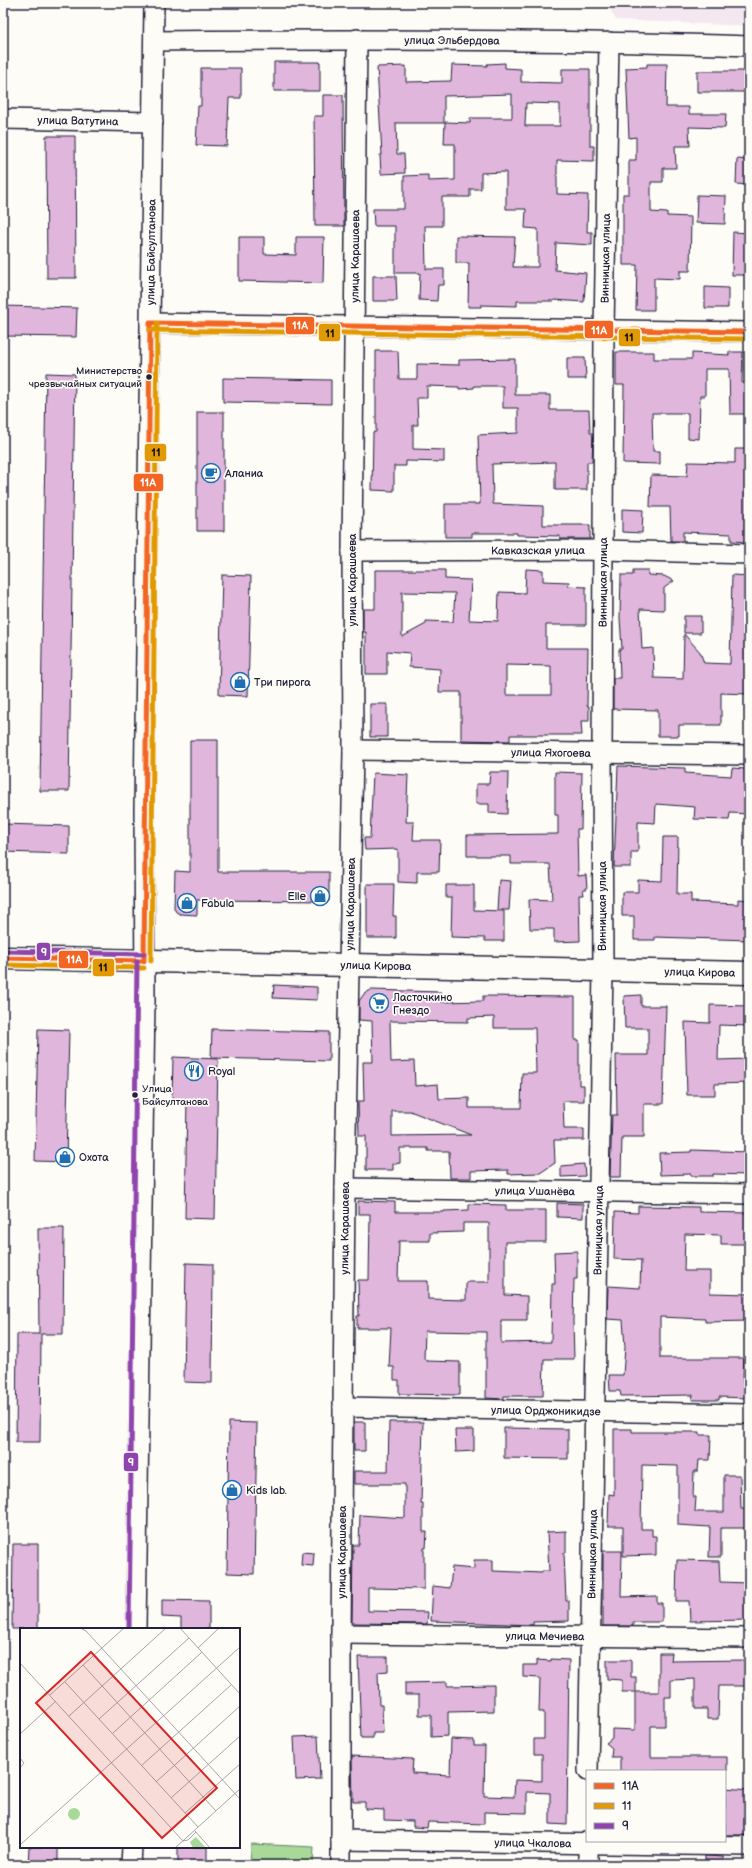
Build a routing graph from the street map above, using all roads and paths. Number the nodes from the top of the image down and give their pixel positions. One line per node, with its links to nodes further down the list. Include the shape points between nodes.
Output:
1 (154, 3): 3 (street, улица Байсултанова)
2 (357, 39): 3 (street, улица Эльбердова); 4 (street, улица Эльбердова); 9 (street, улица Карашаева)
3 (154, 40): 7 (street, улица Байсултанова)
4 (609, 42): 5 (street, улица Эльбердова); 10 (street, Винницкая улица)
5 (749, 46)
6 (3, 119): 7 (street, улица Ватутина)
7 (153, 122): 8 (street, улица Байсултанова)
8 (150, 323): 9 (street); 19 (street, улица Байсултанова)
9 (355, 327): 10 (street); 12 (street, улица Карашаева)
10 (604, 330): 11 (street); 13 (street, Винницкая улица)
11 (749, 332)
12 (352, 550): 13 (street, Кавказская улица); 15 (street, улица Карашаева)
13 (604, 550): 14 (street, Кавказская улица); 16 (street, Винницкая улица)
14 (749, 554)
15 (353, 750): 16 (street, улица Яхогоева); 20 (street, улица Карашаева)
16 (602, 753): 17 (street, улица Яхогоева); 21 (street, Винницкая улица)
17 (749, 756)
18 (3, 958): 19 (main road, улица Кирова)
19 (144, 961): 20 (main road, улица Кирова); 29 (street, улица Байсултанова)
20 (348, 964): 21 (main road, улица Кирова); 23 (street, улица Карашаева)
21 (603, 971): 22 (main road, улица Кирова); 24 (street, Винницкая улица)
22 (749, 973)
23 (345, 1188): 24 (street, улица Ушанёва); 26 (street, улица Карашаева)
24 (598, 1192): 25 (street, улица Ушанёва); 27 (street, Винницкая улица)
25 (749, 1194)
26 (343, 1407): 27 (street, улица Орджоникидзе); 30 (street, улица Карашаева)
27 (594, 1411): 28 (street, улица Орджоникидзе); 31 (street, Винницкая улица)
28 (749, 1414)
29 (136, 1628)
30 (341, 1634): 31 (street, улица Мечиева); 34 (street, улица Карашаева)
31 (590, 1637): 32 (street, улица Мечиева); 33 (street, Винницкая улица)
32 (749, 1638)
33 (588, 1770)
34 (341, 1840): 35 (street, улица Чкалова); 40 (street, улица Карашаева)
35 (586, 1842)
36 (588, 1842): 37 (street, улица Чкалова); 41 (street)
37 (749, 1846)
38 (132, 1848): 39 (street)
39 (131, 1865)
40 (341, 1865)
41 (588, 1865)

